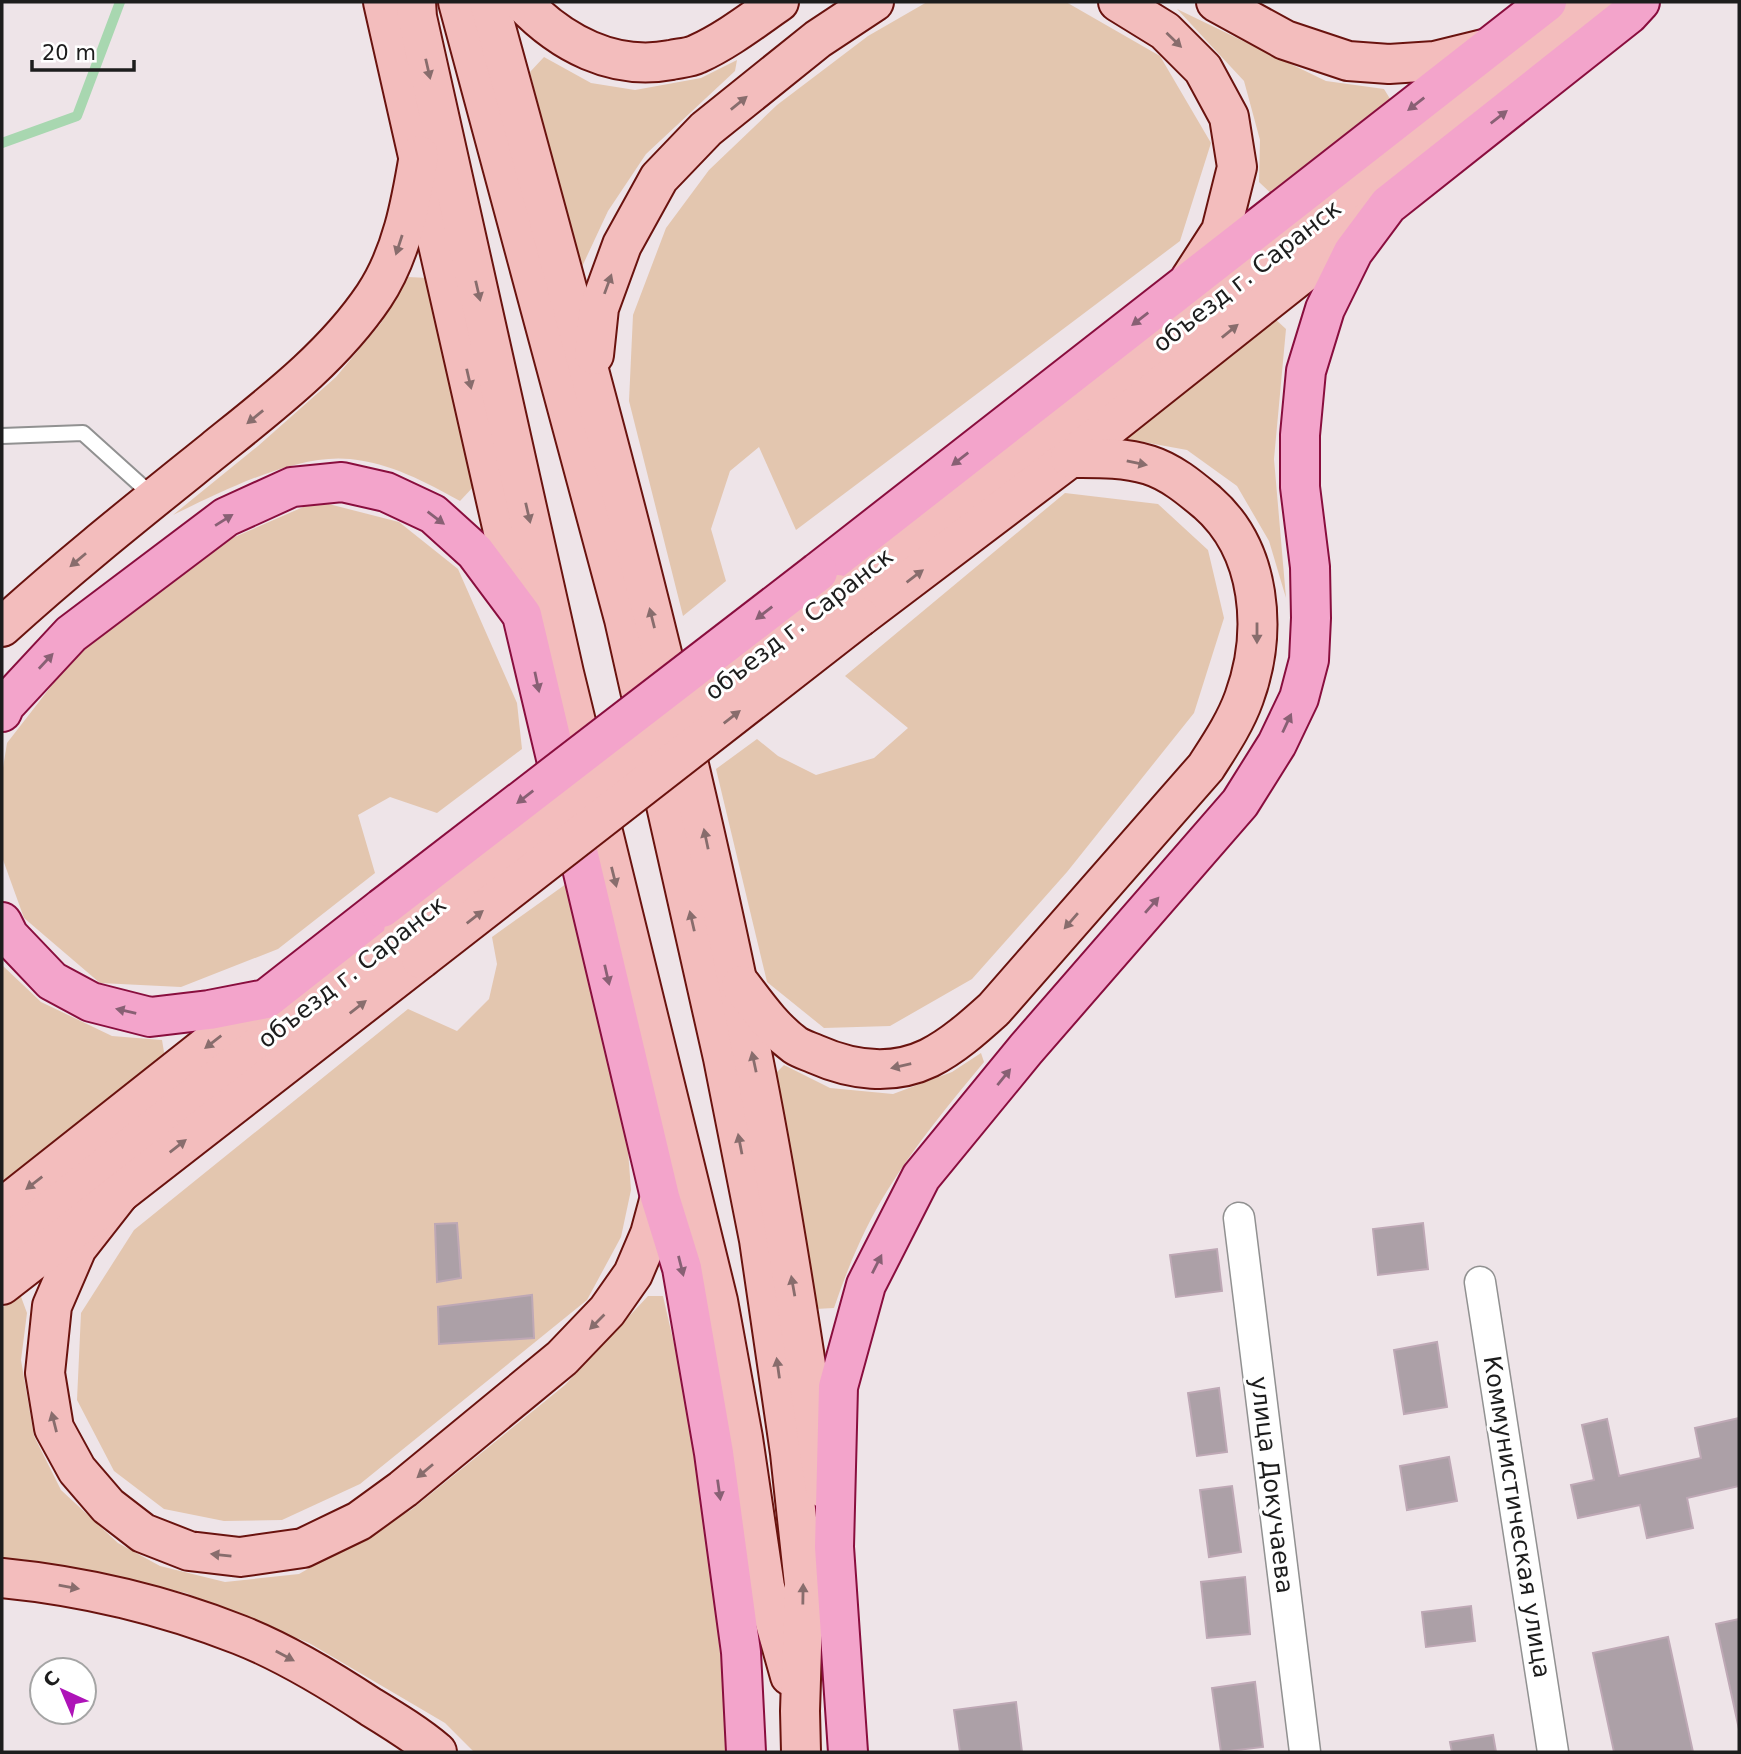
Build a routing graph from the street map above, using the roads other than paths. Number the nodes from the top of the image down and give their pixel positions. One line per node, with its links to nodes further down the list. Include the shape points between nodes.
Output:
1 (383, 2): 14 (main road)
2 (416, 2): 38 (main road, one-way to 38, via 564,673 718,1301 765,1587)
3 (458, 2): 38 (main road, one-way to 3, via 804,1584 790,1453 759,1240 726,1071 624,620)
4 (489, 2): 17 (main road)
5 (522, 2): 6 (main road, via 579,48 617,61 658,62 695,55)
6 (779, 2)
7 (874, 2): 17 (main road, one-way to 7, via 599,308 622,245 659,178 706,129 818,39)
8 (1118, 2): 16 (main road, one-way to 16, via 1165,31 1203,69 1229,117 1237,167 1221,230)
9 (1216, 2): 13 (main road, via 1285,40 1348,61 1435,61)
10 (1547, 2): 13 (main road)
11 (1598, 2): 21 (main road, объезд г. Саранск)
12 (1640, 2): 15 (main road, one-way to 12)
13 (1488, 48): 16 (main road, one-way to 16)
14 (419, 155): 20 (main road, one-way to 20, via 411,207 395,256 375,295 336,344 282,395); 22 (main road, one-way to 22)
15 (1388, 205): 19 (main road, one-way to 15); 36 (main road, one-way to 15, via 838,1387 866,1285 921,1177 1240,803 1278,744 1299,698 1311,618 1300,487 1306,371 1325,309 1353,252)
16 (1188, 282): 21 (main road, one-way to 21)
17 (591, 374): 27 (main road, one-way to 17)
18 (2, 436): 20 (lane, via 83,433)
19 (1070, 458): 21 (main road, one-way to 19); 27 (main road, one-way to 27, via 1113,458 1150,466 1185,483 1224,517 1247,555 1256,598 1256,649 1245,697 1230,731 1206,767 994,1009 929,1058 898,1069 866,1069 796,1046 764,1016)
20 (155, 498): 23 (main road, one-way to 23)
21 (839, 594): 26 (main road, bridge); 26 (main road, one-way to 21, bridge)
22 (522, 615): 24 (main road, one-way to 22, via 71,634 226,517 292,488 342,482 386,492 433,514 475,552); 30 (main road, one-way to 30)
23 (2, 627)
24 (2, 712)
25 (2, 922): 28 (main road, one-way to 25, via 150,1017 91,1002 52,981 9,936)
26 (402, 933): 28 (main road); 29 (main road, one-way to 26); 33 (main road, объезд г. Саранск)
27 (736, 977): 36 (main road, one-way to 27)
28 (266, 999): 31 (main road, one-way to 31)
29 (124, 1188): 30 (main road, one-way to 29, via 633,1274 607,1311 562,1358 359,1521 303,1548 240,1557 190,1551 143,1533 108,1506 77,1470 54,1428 45,1373 52,1306 77,1248); 35 (main road)
30 (660, 1197): 40 (main road, one-way to 40, via 682,1268 714,1453 741,1652)
31 (2, 1208)
32 (1239, 1218): 43 (street, улица Докучаева)
33 (2, 1248)
34 (1480, 1282): 44 (street, Коммунистическая улица)
35 (2, 1285)
36 (834, 1547): 42 (main road)
37 (2, 1578): 39 (main road, one-way to 39, via 111,1594 241,1635 356,1697)
38 (800, 1711): 41 (main road)
39 (438, 1752)
40 (746, 1752)
41 (801, 1752)
42 (848, 1752)
43 (1305, 1752)
44 (1553, 1752)

